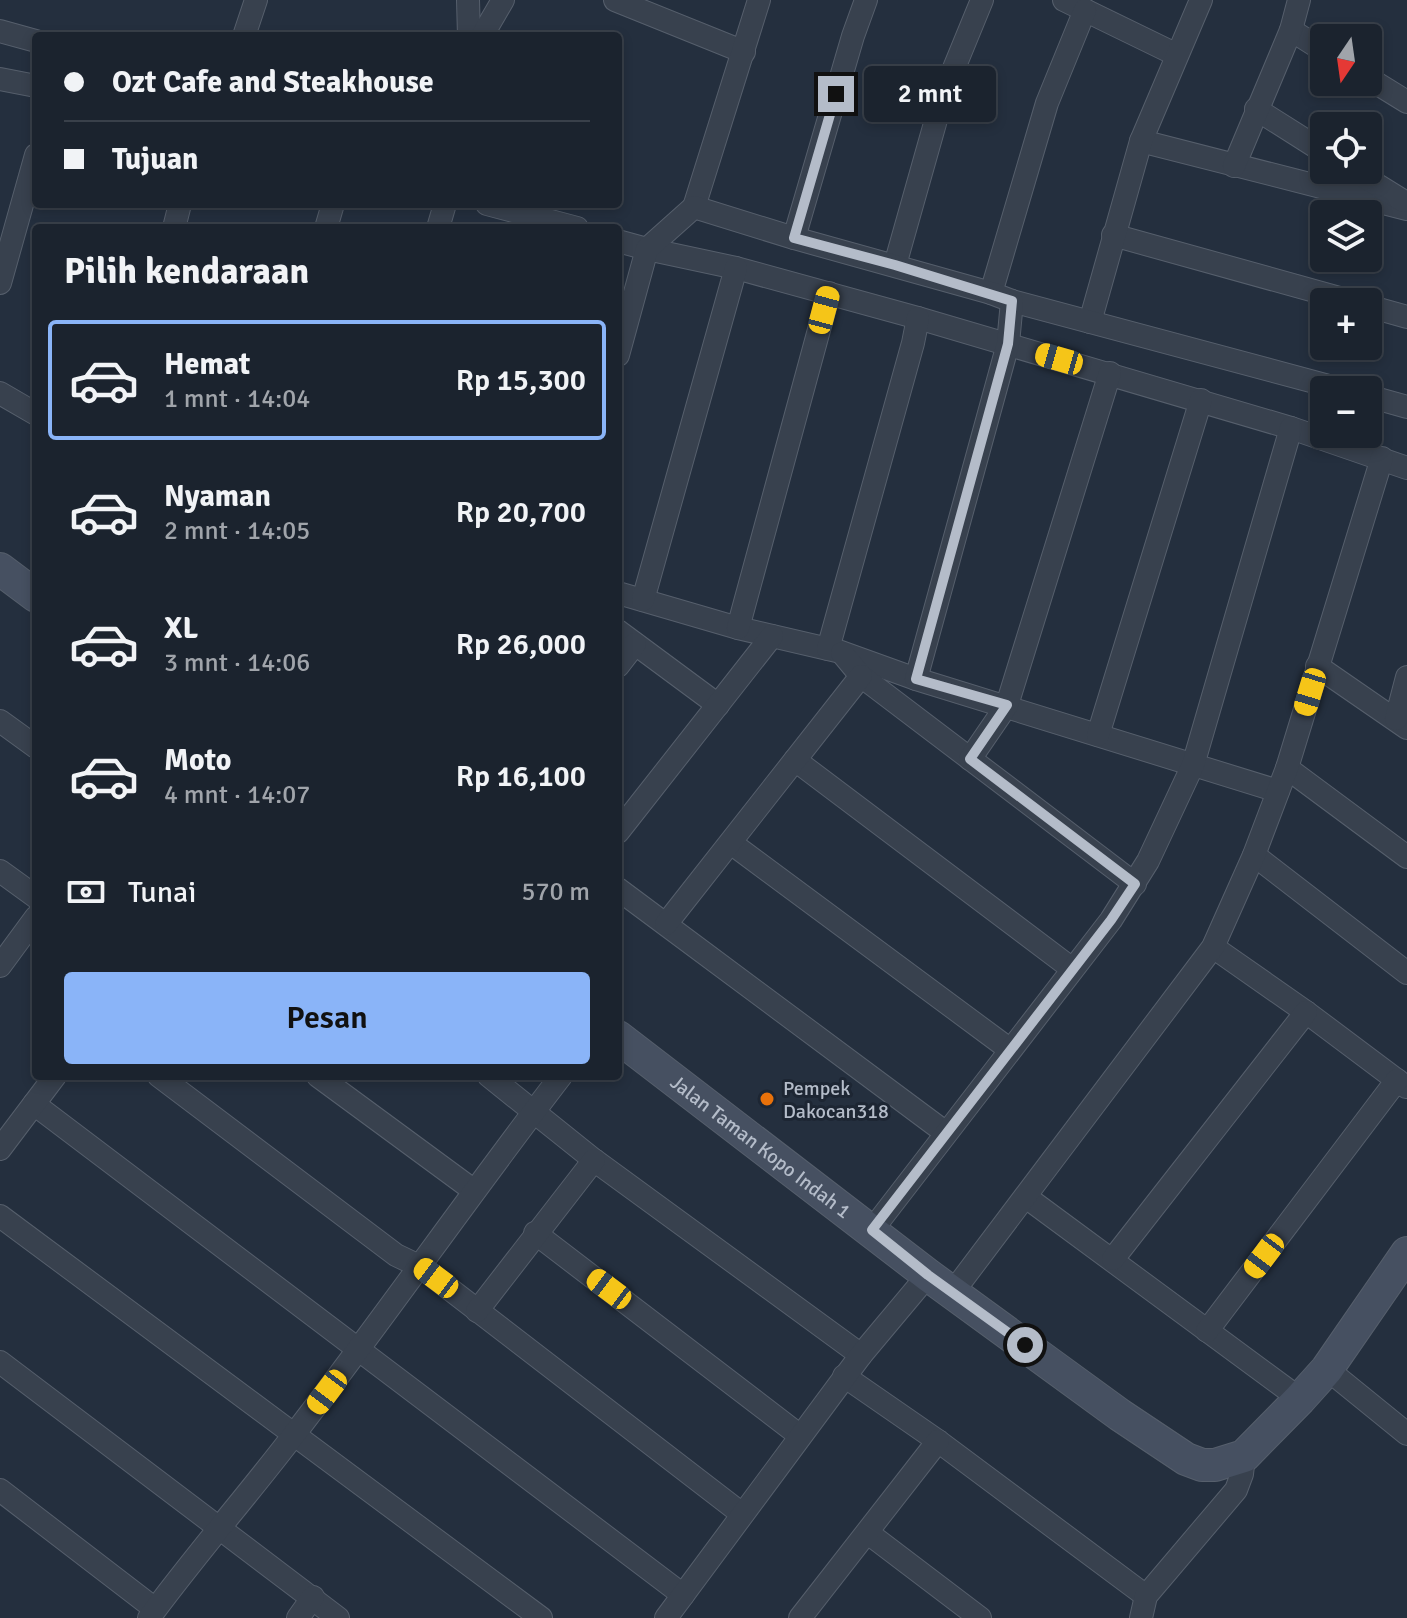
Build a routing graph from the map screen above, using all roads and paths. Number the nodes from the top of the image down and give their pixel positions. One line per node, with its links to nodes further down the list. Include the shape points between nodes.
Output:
1 (256, 0): 14 (street)
2 (468, 0): 15 (street)
3 (503, 0): 16 (street)
4 (615, 0): 19 (street)
5 (759, 0): 19 (street)
6 (866, 0): 36 (street)
7 (982, 0): 39 (street, via 943,95)
8 (1064, 0): 11 (street)
9 (1201, 0): 20 (street)
10 (1299, 0): 12 (street)
11 (1085, 10): 20 (street); 44 (street, via 1047,103)
12 (1291, 30): 18 (street); 25 (street)
13 (0, 31): 17 (street)
14 (245, 32)
15 (469, 32)
16 (484, 32)
17 (32, 40)
18 (1310, 42)
19 (744, 52): 32 (street)
20 (1177, 55): 26 (street)
21 (0, 79): 22 (street)
22 (32, 85)
23 (1382, 87): 24 (street)
24 (1407, 102)
25 (1256, 109): 27 (street); 28 (street)
26 (1141, 141): 28 (street); 35 (street)
27 (1310, 143)
28 (1234, 166): 31 (street)
29 (32, 169): 41 (street)
30 (1374, 184): 31 (street)
31 (1407, 206)
32 (694, 207): 36 (street); 38 (street)
33 (507, 208): 34 (street)
34 (552, 224)
35 (1113, 235): 42 (street); 48 (street)
36 (794, 238): 39 (street)
37 (622, 242): 38 (street)
38 (647, 249): 40 (street); 49 (street)
39 (895, 265): 44 (street)
40 (736, 268): 43 (street); 64 (street)
41 (0, 283)
42 (1310, 290)
43 (829, 293): 47 (street); 65 (street)
44 (1002, 297): 48 (street); 50 (street)
45 (1382, 310): 46 (street)
46 (1407, 317)
47 (918, 318): 50 (street); 68 (street)
48 (1090, 322): 52 (street)
49 (622, 340)
50 (1008, 344): 51 (street); 72 (street)
51 (1110, 373): 54 (street); 74 (street)
52 (1310, 381)
53 (0, 393): 57 (street)
54 (1201, 400): 58 (street); 77 (street)
55 (1382, 400): 56 (street)
56 (1407, 407)
57 (32, 412)
58 (1291, 428): 59 (street); 81 (street)
59 (1382, 458): 60 (street); 69 (street)
60 (1407, 468)
61 (0, 569): 62 (main road)
62 (32, 593)
63 (622, 594): 64 (street)
64 (643, 600): 65 (street)
65 (738, 628): 66 (street)
66 (772, 636): 68 (street); 73 (street)
67 (626, 638): 73 (street)
68 (835, 651): 70 (street); 72 (street)
69 (1317, 666): 76 (street); 82 (street)
70 (861, 676): 79 (street); 80 (street)
71 (1407, 677): 76 (street)
72 (916, 679): 74 (street)
73 (718, 705): 84 (street)
74 (1007, 705): 77 (street); 79 (street)
75 (0, 721): 78 (street)
76 (1401, 723)
77 (1098, 735): 81 (street)
78 (32, 744)
79 (970, 759): 89 (street)
80 (795, 760): 85 (street); 96 (street)
81 (1193, 765): 83 (street); 89 (street)
82 (1287, 768): 83 (street); 87 (street)
83 (1278, 791): 86 (street)
84 (622, 827)
85 (731, 843): 93 (street); 100 (street)
86 (1254, 855): 94 (street); 97 (street)
87 (1407, 857)
88 (0, 871): 91 (street)
89 (1135, 884): 96 (street)
90 (622, 892): 93 (street)
91 (32, 894)
92 (32, 922): 95 (street)
93 (666, 924): 109 (street)
94 (1213, 947): 98 (street); 113 (street)
95 (0, 966)
96 (1071, 968): 100 (street)
97 (1407, 973)
98 (1306, 1012): 106 (street); 118 (street)
99 (622, 1040): 115 (main road, Jalan Taman Kopo Indah 1)
100 (1009, 1049): 109 (street)
101 (52, 1080): 107 (street)
102 (164, 1080): 119 (street, via 396,1255)
103 (323, 1080): 112 (street)
104 (494, 1080): 108 (street)
105 (558, 1080): 108 (street)
106 (1402, 1084): 122 (street)
107 (34, 1104): 110 (street); 123 (street)
108 (535, 1111): 111 (street); 112 (street)
109 (946, 1133): 115 (street)
110 (0, 1149)
111 (594, 1160): 116 (street); 124 (street)
112 (473, 1190): 119 (street)
113 (1026, 1197): 118 (street); 120 (street)
114 (0, 1216): 130 (street)
115 (872, 1230): 120 (main road, Jalan Taman Kopo Indah 1)
116 (535, 1233): 121 (street); 131 (street)
117 (1407, 1253): 126 (main road)
118 (1113, 1259): 122 (street)
119 (421, 1267): 121 (street); 123 (street)
120 (941, 1283): 124 (street); 133 (main road, Jalan Taman Kopo Indah 1, via 1186,1459 1215,1465)
121 (477, 1311): 135 (street)
122 (1207, 1331): 128 (street)
123 (359, 1349): 130 (street); 138 (street)
124 (861, 1355): 127 (street)
125 (0, 1362): 136 (street)
126 (1327, 1369): 128 (main road); 129 (street)
127 (844, 1376): 131 (street); 132 (street)
128 (1300, 1399): 133 (main road)
129 (1407, 1434)
130 (294, 1435): 136 (street); 144 (street)
131 (799, 1435): 135 (street)
132 (938, 1441): 137 (street); 140 (street)
133 (1244, 1456): 140 (street, via 1236,1490)
134 (0, 1490): 141 (street)
135 (742, 1514): 138 (street)
136 (219, 1528): 139 (street); 141 (street)
137 (868, 1533): 146 (street); 147 (street)
138 (683, 1595): 145 (street)
139 (313, 1597): 142 (street); 143 (street)
140 (1144, 1607)
141 (152, 1614)
142 (298, 1618)
143 (338, 1618)
144 (541, 1618)
145 (666, 1618)
146 (800, 1618)
147 (980, 1618)

